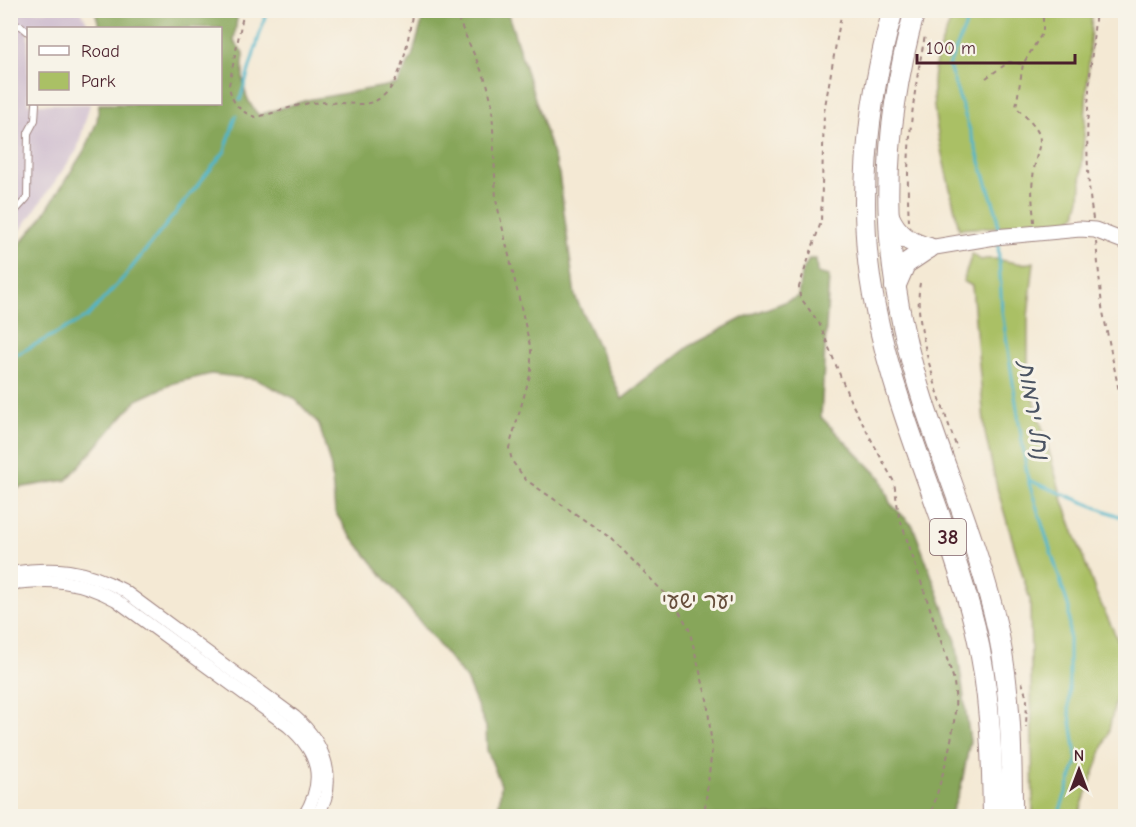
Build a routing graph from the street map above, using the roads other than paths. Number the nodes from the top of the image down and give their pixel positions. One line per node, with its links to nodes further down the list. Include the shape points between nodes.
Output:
1 (893, 10): 15 (highway, 38, via 868,132 871,280 893,381 952,549 975,629 987,698)
2 (915, 10): 7 (highway, 38, via 904,50 890,136)
3 (10, 25): 4 (lane)
4 (27, 31)
5 (36, 105): 6 (lane, via 35,120 28,133 27,198)
6 (10, 211)
7 (888, 214): 9 (highway, via 903,236); 10 (highway, 38)
8 (1125, 242): 9 (street, via 1095,230)
9 (929, 248): 10 (highway, via 905,264)
10 (894, 290): 16 (highway, 38, via 924,405 972,538 998,632 1008,693)
11 (10, 573): 14 (street, via 71,570 99,577 123,590 295,717 321,746 327,764 328,783 323,806)
12 (10, 584): 13 (street, via 58,580 94,588 288,726 310,750 316,765 315,793)
13 (304, 816)
14 (316, 816)
15 (993, 816)
16 (1012, 816)

